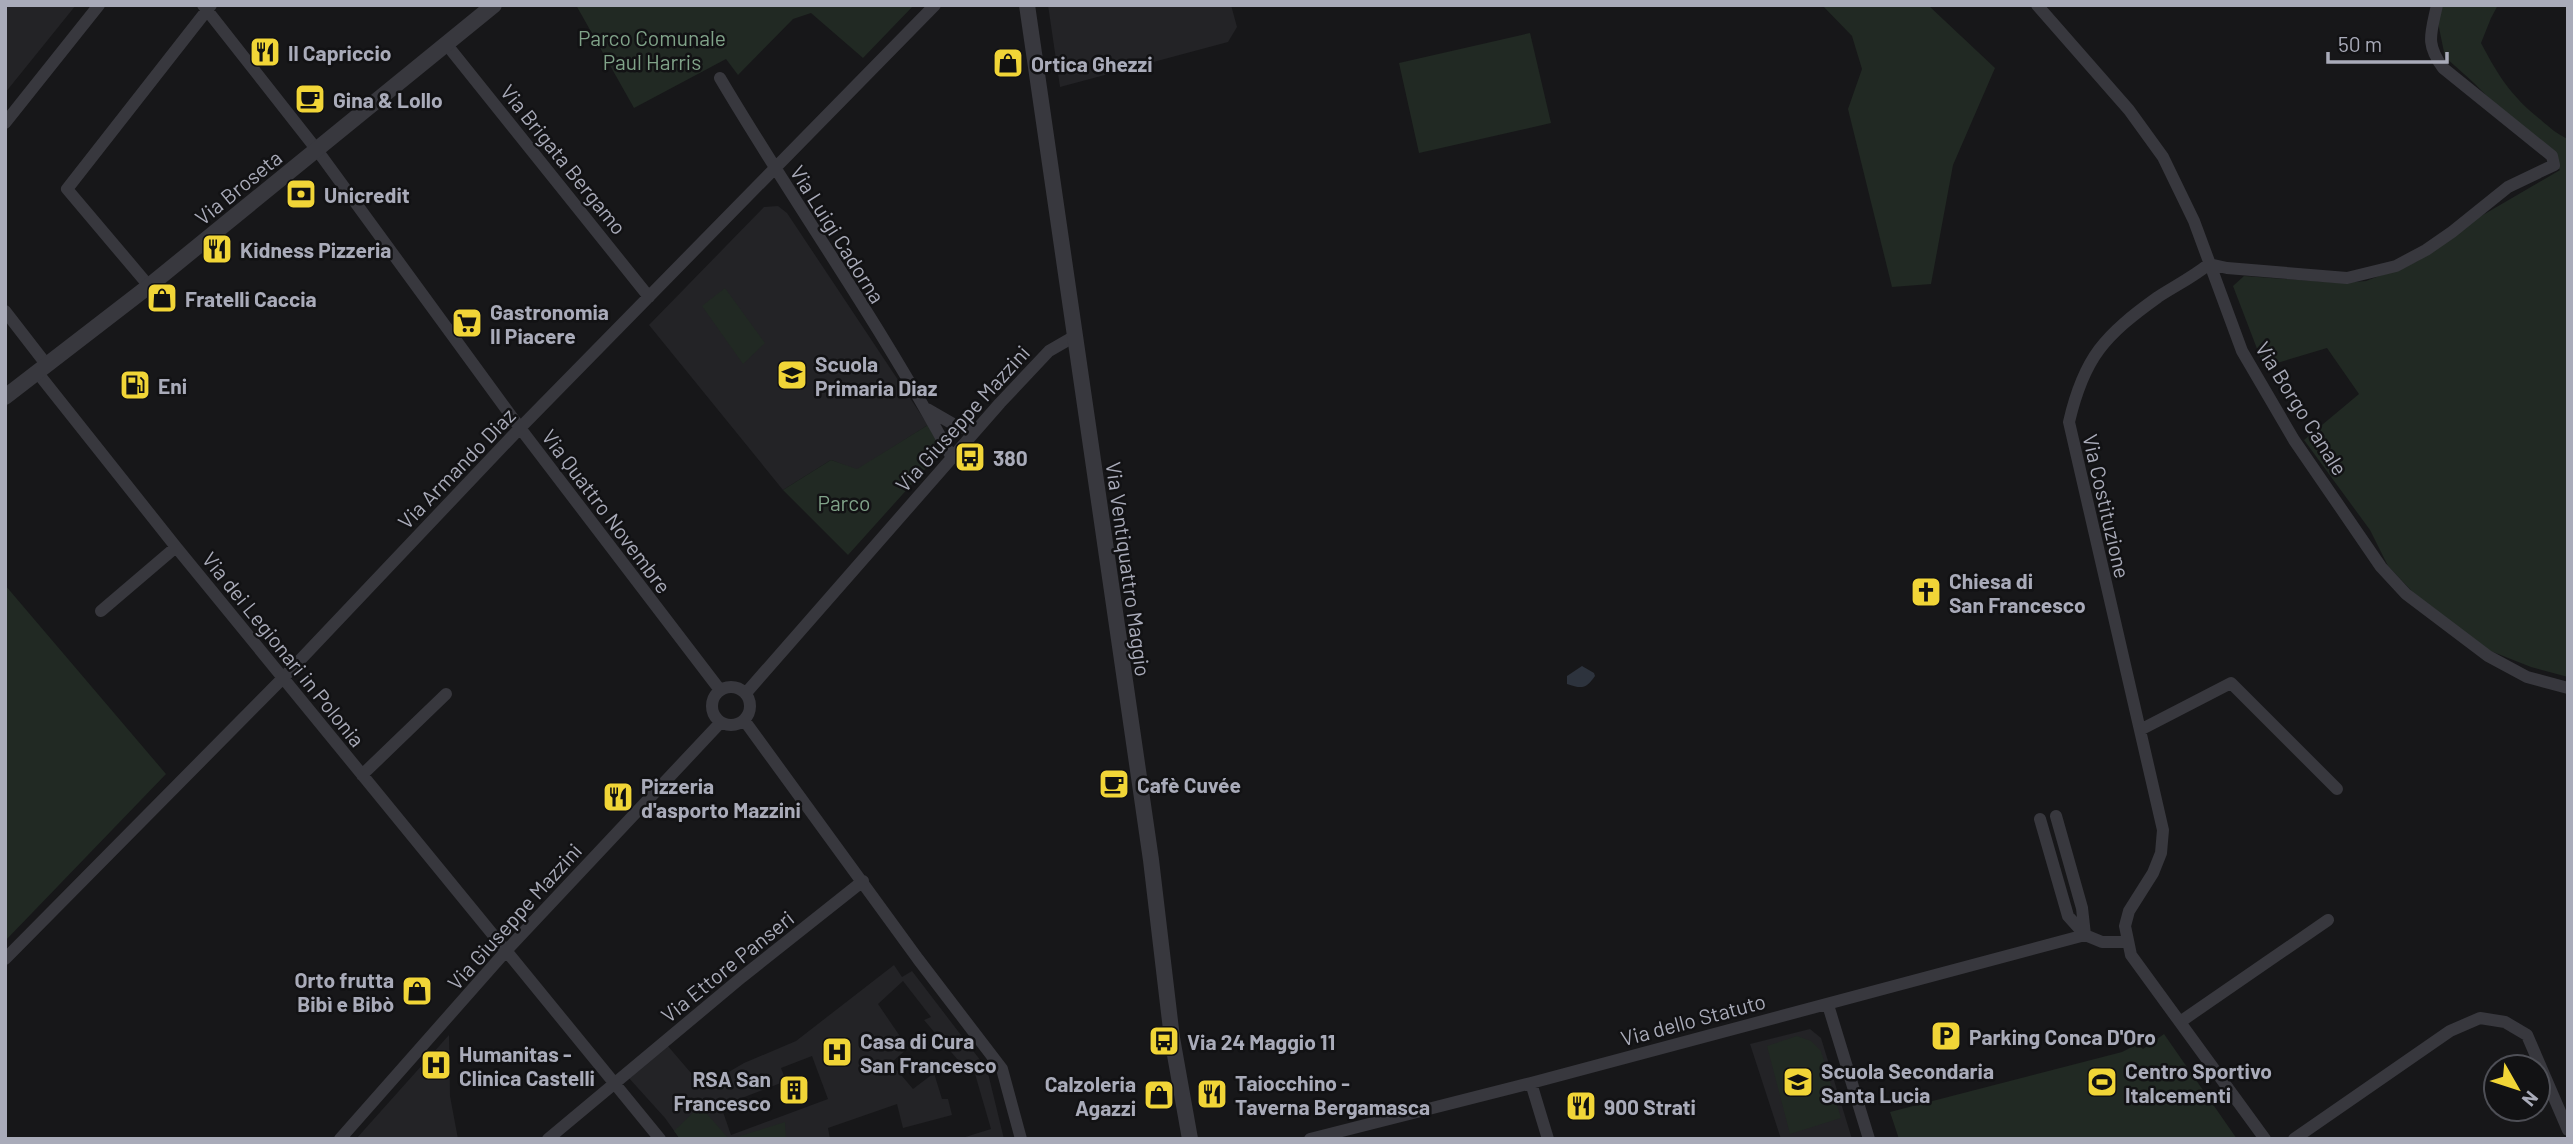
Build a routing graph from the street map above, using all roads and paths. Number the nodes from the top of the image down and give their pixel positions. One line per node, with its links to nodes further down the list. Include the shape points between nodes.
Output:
1 (99, 5): 10 (street)
2 (494, 5): 8 (street, Via Broseta)
3 (935, 5): 14 (street, Via Armando Diaz)
4 (1027, 5): 19 (street, Via Ventiquattro Maggio)
5 (2037, 5): 15 (street, Via Borgo Canale, via 2129,110 2163,157)
6 (2437, 5): 13 (street, via 2431,51 2443,68 2552,156)
7 (206, 7): 11 (street, Via Quattro Novembre); 16 (street, via 67,189)
8 (447, 45): 11 (street, Via Broseta); 17 (street, Via Brigata Bergamo)
9 (720, 78): 14 (street, Via Luigi Cadorna)
10 (5, 123)
11 (317, 150): 16 (street, Via Broseta); 23 (street, Via Quattro Novembre)
12 (2567, 162): 13 (street)
13 (2554, 165): 15 (street, via 2508,187 2452,232 2396,265 2347,278)
14 (775, 170): 17 (street, Via Armando Diaz); 22 (street, Via Luigi Cadorna)
15 (2209, 264): 29 (street, Via Borgo Canale, via 2242,351 2294,440 2381,567 2406,594 2488,656 2527,677); 35 (street, Via Costituzione, via 2116,330 2093,356 2077,388 2069,422)
16 (149, 286): 20 (street, Via Broseta)
17 (649, 297): 23 (street, Via Armando Diaz)
18 (5, 311): 20 (street, Via dei Legionari in Polonia)
19 (1075, 336): 24 (street, Via Giuseppe Mazzini, via 1049,351); 55 (street, Via Ventiquattro Maggio)
20 (42, 368): 21 (street, Via Broseta); 26 (street, Via dei Legionari in Polonia)
21 (5, 397)
22 (926, 409): 24 (street, Via Luigi Cadorna); 25 (street, Via Luigi Cadorna)
23 (520, 428): 28 (street, Via Armando Diaz); 30 (street, Via Quattro Novembre)
24 (974, 432): 25 (street, Via Giuseppe Mazzini)
25 (951, 456): 31 (street, Via Giuseppe Mazzini)
26 (176, 547): 27 (street, Via dei Legionari in Polonia); 28 (street, Via dei Legionari in Polonia)
27 (101, 611)
28 (283, 678): 36 (street, Via dei Legionari in Polonia); 45 (street, Via Armando Diaz)
29 (2568, 688)
30 (720, 690): 31 (street, via 733,687); 34 (street, via 712,705)
31 (746, 692): 33 (street, via 751,706)
32 (446, 694): 36 (street, Via dei Legionari in Polonia)
33 (744, 720): 34 (street, via 733,725); 40 (street)
34 (720, 722): 44 (street, Via Giuseppe Mazzini)
35 (2140, 730): 37 (street, via 2231,682); 43 (street, Via Costituzione, via 2163,830 2161,853 2125,926)
36 (362, 775): 44 (street, Via dei Legionari in Polonia)
37 (2337, 789)
38 (2056, 816): 42 (street)
39 (2040, 819): 42 (street, via 2068,916)
40 (863, 881): 48 (street, Via Ettore Panseri); 54 (street, via 1002,1069)
41 (2328, 920): 47 (street)
42 (2085, 935): 43 (street, Via dello Statuto, via 2102,942); 46 (street, Via dello Statuto)
43 (2128, 942): 47 (street, via 2131,955)
44 (506, 951): 48 (street, Via dei Legionari in Polonia); 51 (street, Via Giuseppe Mazzini)
45 (5, 959)
46 (1828, 1005): 49 (street, Via dello Statuto, via 1777,1011); 58 (street)
47 (2180, 1022): 59 (street)
48 (616, 1083): 52 (street, Via Ettore Panseri); 53 (street, Via dei Legionari in Polonia)
49 (1531, 1083): 56 (street, Via dello Statuto); 57 (street)
50 (2568, 1130): 60 (street, via 2527,1035 2505,1022 2480,1018 2450,1031)
51 (340, 1139)
52 (548, 1139)
53 (660, 1139)
54 (1021, 1139)
55 (1190, 1139)
56 (1310, 1139)
57 (1548, 1139)
58 (1869, 1139)
59 (2265, 1139)
60 (2294, 1139)

